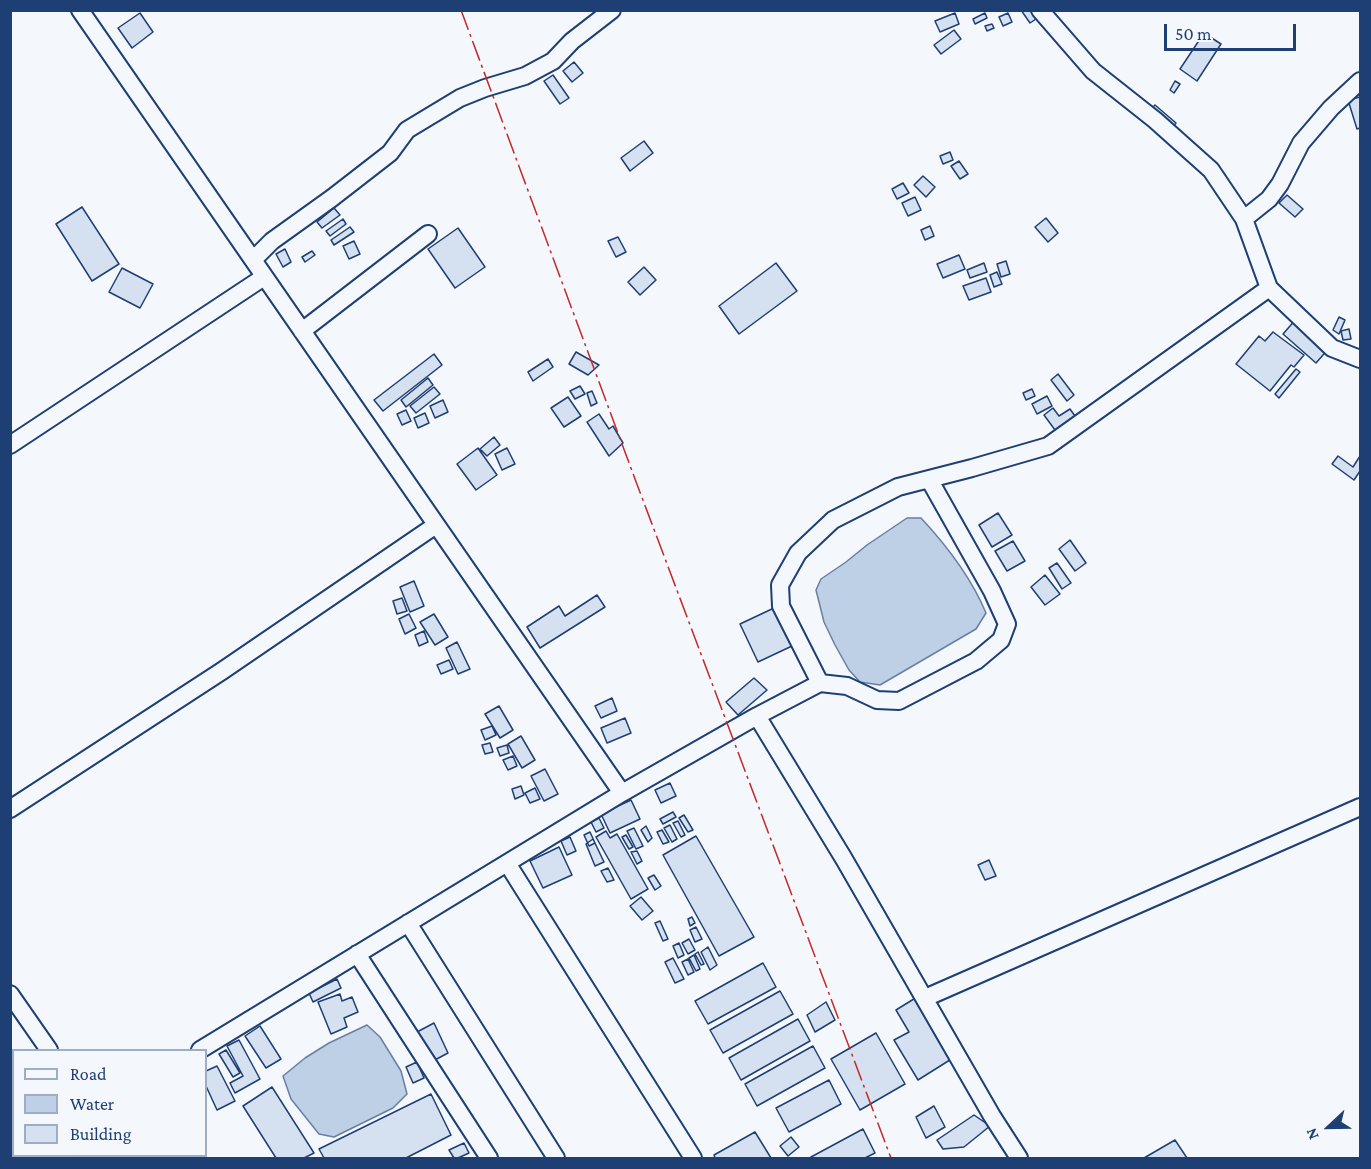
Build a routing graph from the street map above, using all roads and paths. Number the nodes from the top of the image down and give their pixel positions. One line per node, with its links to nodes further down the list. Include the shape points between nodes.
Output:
1 (80, 10): 7 (street)
2 (612, 10): 7 (street, via 553,60 525,76 460,98 407,130 390,153 272,241)
3 (1040, 10): 5 (street, via 1093,71 1211,170)
4 (1360, 81): 5 (street, via 1301,143 1269,199)
5 (1244, 219): 9 (street)
6 (428, 234): 10 (street)
7 (253, 260): 8 (street)
8 (264, 277): 10 (street); 12 (street)
9 (1269, 288): 11 (street, via 1332,348); 13 (street, via 1047,447)
10 (302, 331): 14 (street)
11 (1360, 359)
12 (10, 445)
13 (929, 479): 15 (street, via 898,487 833,520 798,553 780,585 781,606); 15 (street, via 1007,624 1001,640 976,661 898,700 877,700 847,686)
14 (436, 525): 17 (street); 19 (street)
15 (820, 683): 16 (street)
16 (757, 716): 17 (street); 24 (street)
17 (622, 792): 20 (street)
18 (1360, 807): 24 (street)
19 (10, 809)
20 (507, 863): 21 (street); 29 (street)
21 (408, 923): 22 (street); 28 (street)
22 (357, 954): 26 (street); 27 (street)
23 (10, 994): 25 (street)
24 (925, 998): 30 (street)
25 (48, 1049)
26 (202, 1049)
27 (489, 1158)
28 (556, 1158)
29 (693, 1158)
30 (1019, 1158)

